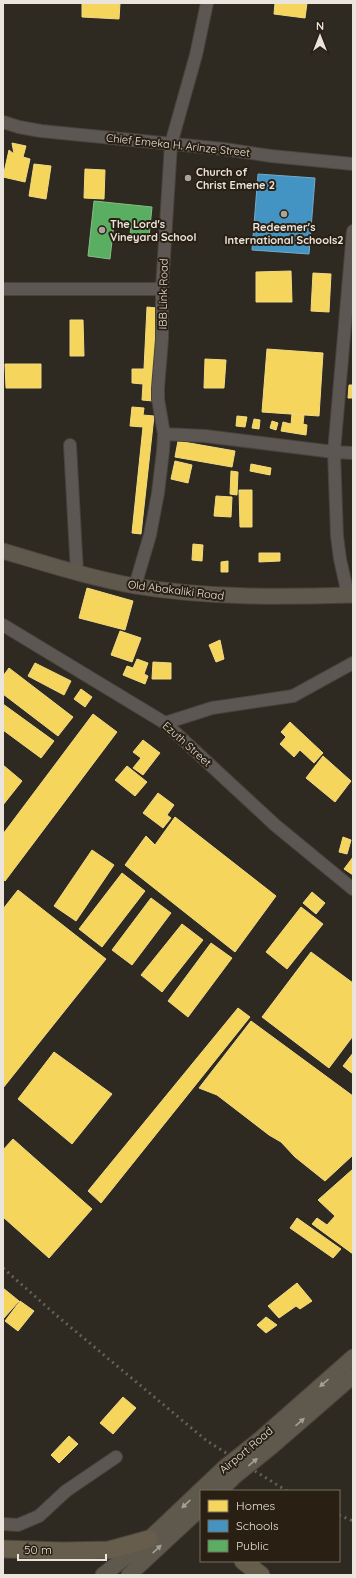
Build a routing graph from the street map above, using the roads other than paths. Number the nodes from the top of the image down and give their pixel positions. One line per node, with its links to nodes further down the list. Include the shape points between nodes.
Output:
1 (207, 3): 3 (street, IBB Link Road, via 196,55)
2 (3, 122): 3 (street, Chief Emeka H. Arinze Street, via 41,131)
3 (171, 144): 4 (street, Chief Emeka H. Arinze Street); 7 (street, IBB Link Road)
4 (353, 167)
5 (353, 231): 10 (street)
6 (3, 289): 7 (street)
7 (162, 289): 8 (street, IBB Link Road, via 158,399)
8 (164, 434): 10 (street, via 220,437); 14 (street, IBB Link Road, via 158,493 150,535)
9 (70, 445): 13 (street)
10 (334, 452): 11 (street); 15 (street, via 337,536 340,559)
11 (353, 453)
12 (3, 551): 13 (main road, Old Abakaliki Road)
13 (77, 573): 14 (main road, Old Abakaliki Road)
14 (135, 586): 15 (main road, Old Abakaliki Road, via 227,596)
15 (350, 595)
16 (3, 625): 18 (street, Ezuth Street)
17 (353, 663): 18 (street, via 293,696 212,708)
18 (165, 723): 19 (street, Ezuth Street, via 275,825)
19 (353, 889)
20 (353, 1357): 22 (main road, Airport Road, one-way to 22)
21 (353, 1376): 22 (main road, Airport Road, one-way to 21)
22 (264, 1444): 24 (main road, Airport Road, bridge)
23 (116, 1457): 29 (street, via 66,1492 39,1516 18,1525)
24 (230, 1472): 25 (main road, Airport Road, one-way to 25); 26 (main road, Airport Road)
25 (208, 1490)
26 (221, 1490)
27 (200, 1497): 30 (main road, Airport Road, one-way to 30)
28 (200, 1509): 34 (main road, one-way to 28)
29 (3, 1524)
30 (149, 1539): 31 (highway, via 108,1550); 33 (main road, Airport Road)
31 (3, 1549)
32 (244, 1562): 35 (highway)
33 (103, 1575)
34 (129, 1575)
35 (261, 1575)

